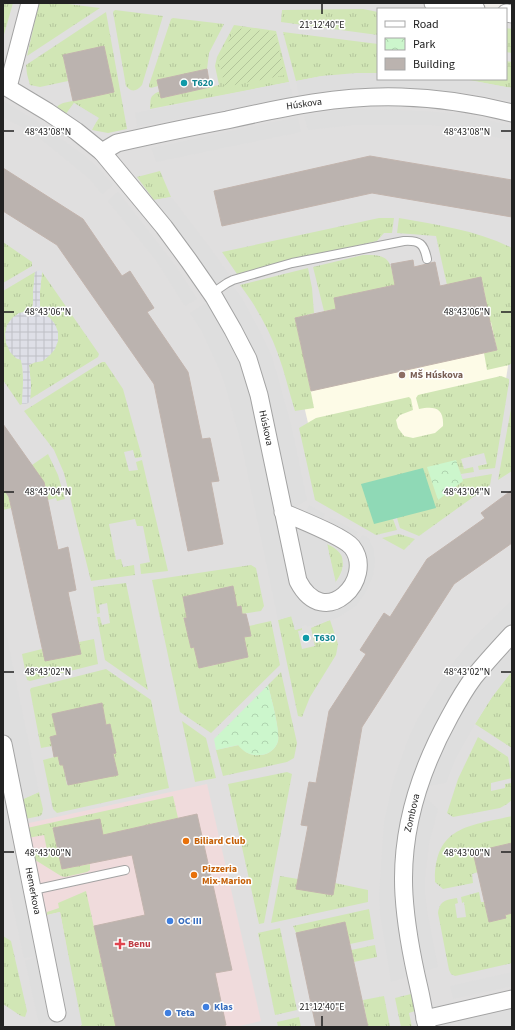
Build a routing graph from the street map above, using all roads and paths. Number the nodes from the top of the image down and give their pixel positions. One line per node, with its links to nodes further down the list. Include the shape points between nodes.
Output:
1 (30, 3): 4 (street)
2 (433, 3): 3 (street)
3 (469, 8)
4 (5, 86): 6 (street, Húskova, via 76,131)
5 (512, 113): 6 (street, Húskova, via 455,102 401,97 311,102 117,143)
6 (102, 152): 8 (street, Húskova, via 164,227)
7 (427, 259): 8 (lane, via 419,242 404,241 292,263 233,280)
8 (212, 294): 9 (street, Húskova, via 248,359 259,395)
9 (283, 512): 9 (street, Húskova, via 298,580 303,590 316,601 330,602 339,599 353,587 356,579 357,563 352,548 341,539)
10 (512, 634): 16 (street, Zombova, via 474,678 455,707 438,736 414,798 406,837 404,894 407,928)
11 (3, 744): 13 (street, Hemerkova)
12 (125, 870): 13 (lane)
13 (33, 890): 15 (street, Hemerkova)
14 (512, 999): 16 (street, Zombova)
15 (57, 1014)
16 (426, 1023)

